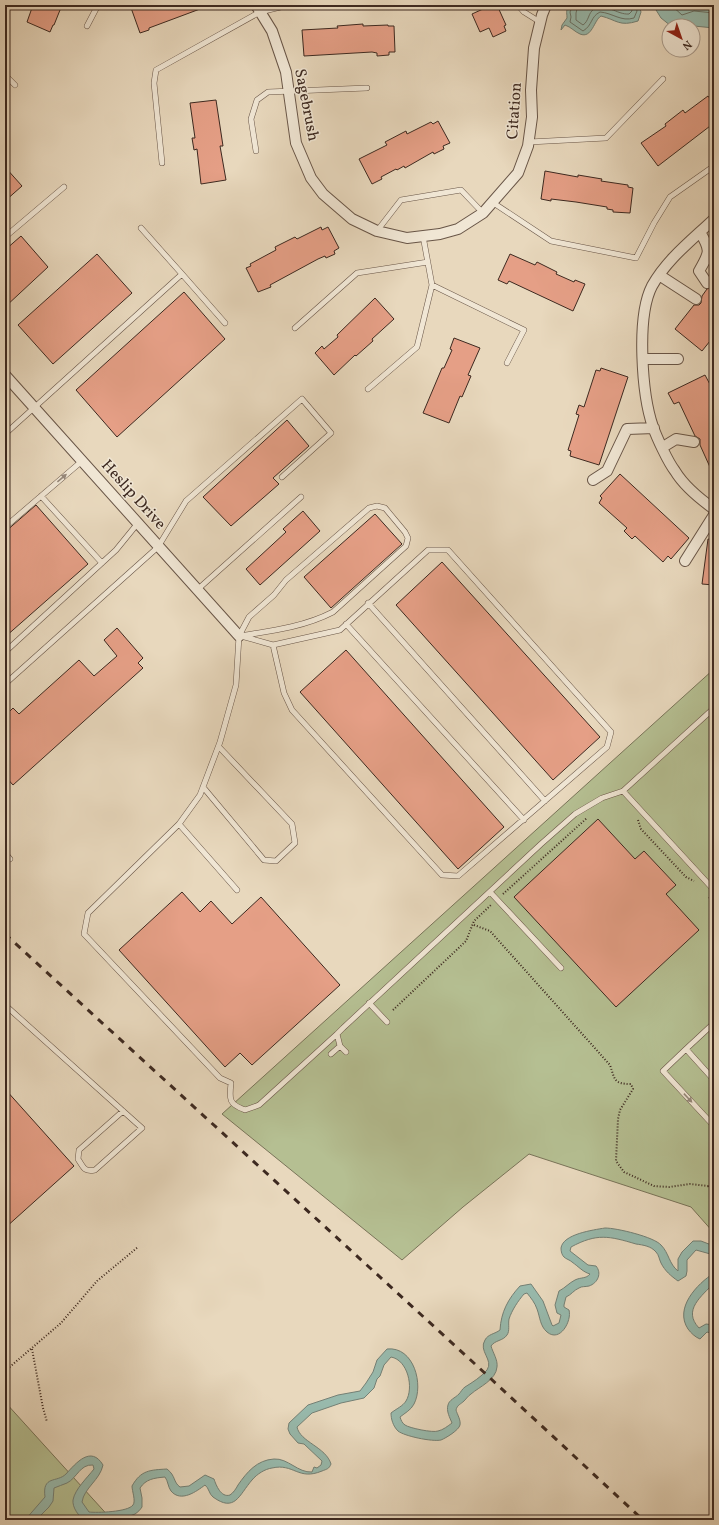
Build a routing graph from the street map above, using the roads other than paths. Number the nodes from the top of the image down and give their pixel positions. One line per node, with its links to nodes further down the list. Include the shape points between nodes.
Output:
1 (98, 5): 7 (lane)
2 (289, 5): 5 (lane)
3 (518, 5): 6 (lane)
4 (546, 5): 6 (street, Citation)
5 (258, 8): 12 (street, Sagebrush, via 272,31 286,72); 15 (lane, via 156,70 154,83)
6 (540, 22): 13 (street, Citation, via 534,48)
7 (87, 26)
8 (5, 75): 10 (lane)
9 (663, 79): 13 (lane, via 606,138)
10 (15, 85)
11 (367, 88): 12 (lane)
12 (288, 90): 14 (lane, via 268,92 257,100 251,119); 22 (street, Sagebrush, via 296,143 311,178 323,194 352,219)
13 (529, 142): 18 (street, Citation, via 518,173)
14 (256, 151)
15 (162, 163)
16 (714, 166): 18 (lane, via 670,197 636,258 551,242)
17 (64, 187): 25 (lane)
18 (492, 202): 19 (street, Citation)
19 (483, 213): 22 (lane, via 461,190 401,200); 24 (street, Citation, via 458,229)
20 (714, 219): 23 (street)
21 (141, 228): 27 (lane)
22 (377, 230): 24 (street, Sagebrush, via 407,238)
23 (700, 232): 28 (street); 29 (street, via 708,247 708,257 699,271)
24 (423, 236): 26 (lane)
25 (5, 237)
26 (428, 262): 30 (lane); 33 (lane, via 357,273)
27 (182, 274): 32 (lane); 39 (lane)
28 (659, 275): 31 (street); 34 (street, via 645,306)
29 (707, 283)
30 (432, 285): 36 (lane, via 524,330); 38 (lane, via 417,347)
31 (696, 299)
32 (225, 323)
33 (295, 328)
34 (644, 359): 35 (street); 40 (street, via 646,396)
35 (678, 359)
36 (507, 363)
37 (5, 375): 39 (street, Heslip Drive)
38 (368, 389)
39 (34, 408): 41 (lane); 44 (street, Heslip Drive)
40 (654, 428): 43 (street); 46 (street, via 627,429 607,471)
41 (5, 434)
42 (694, 442): 43 (street, via 676,439)
43 (663, 447): 49 (street, via 675,472 697,496)
44 (82, 461): 47 (lane, one-way to 44); 51 (street, Heslip Drive)
45 (282, 477): 53 (lane, via 331,433 302,399 186,501)
46 (593, 480)
47 (41, 496): 52 (lane); 55 (lane)
48 (301, 497): 56 (lane)
49 (714, 509)
50 (714, 515): 54 (street)
51 (138, 523): 53 (street, Heslip Drive); 55 (lane)
52 (5, 526)
53 (158, 547): 56 (street, Heslip Drive); 62 (lane)
54 (685, 561)
55 (102, 563): 61 (lane)
56 (197, 590): 59 (street, Heslip Drive)
57 (368, 603): 58 (lane); 67 (lane); 67 (lane, via 428,550 448,550 612,732 606,747)
58 (346, 624): 60 (lane, via 340,630); 68 (lane)
59 (238, 636): 59 (lane, via 278,630 333,612 406,546 408,538 405,532 385,508 369,508 286,580 249,618); 60 (lane); 64 (lane, via 236,685)
60 (273, 645): 68 (lane, via 284,693 292,710 442,875 458,876)
61 (5, 652)
62 (5, 684)
63 (714, 708): 66 (lane)
64 (218, 747): 65 (lane); 65 (lane, via 292,824 296,843 276,861 264,860)
65 (203, 787): 69 (lane)
66 (623, 791): 73 (lane); 74 (lane, via 602,798 575,814)
67 (545, 801): 68 (lane)
68 (524, 820)
69 (180, 824): 72 (lane); 80 (lane, via 88,913 84,934 220,1078 232,1083 230,1097 235,1106 245,1110 260,1106)
70 (5, 853): 71 (lane)
71 (10, 859)
72 (237, 890)
73 (714, 890)
74 (490, 892): 75 (lane); 76 (lane)
75 (561, 968)
76 (369, 1003): 78 (lane); 80 (lane)
77 (5, 1005): 86 (lane)
78 (387, 1022)
79 (714, 1023): 82 (lane)
80 (337, 1034): 81 (lane)
81 (340, 1046): 83 (lane); 84 (lane)
82 (686, 1049): 85 (lane); 87 (lane, one-way to 87, via 663,1070)
83 (346, 1052)
84 (331, 1054)
85 (714, 1080)
86 (123, 1111): 86 (lane, via 142,1128 96,1170 84,1169 78,1159 80,1150)
87 (714, 1126)

